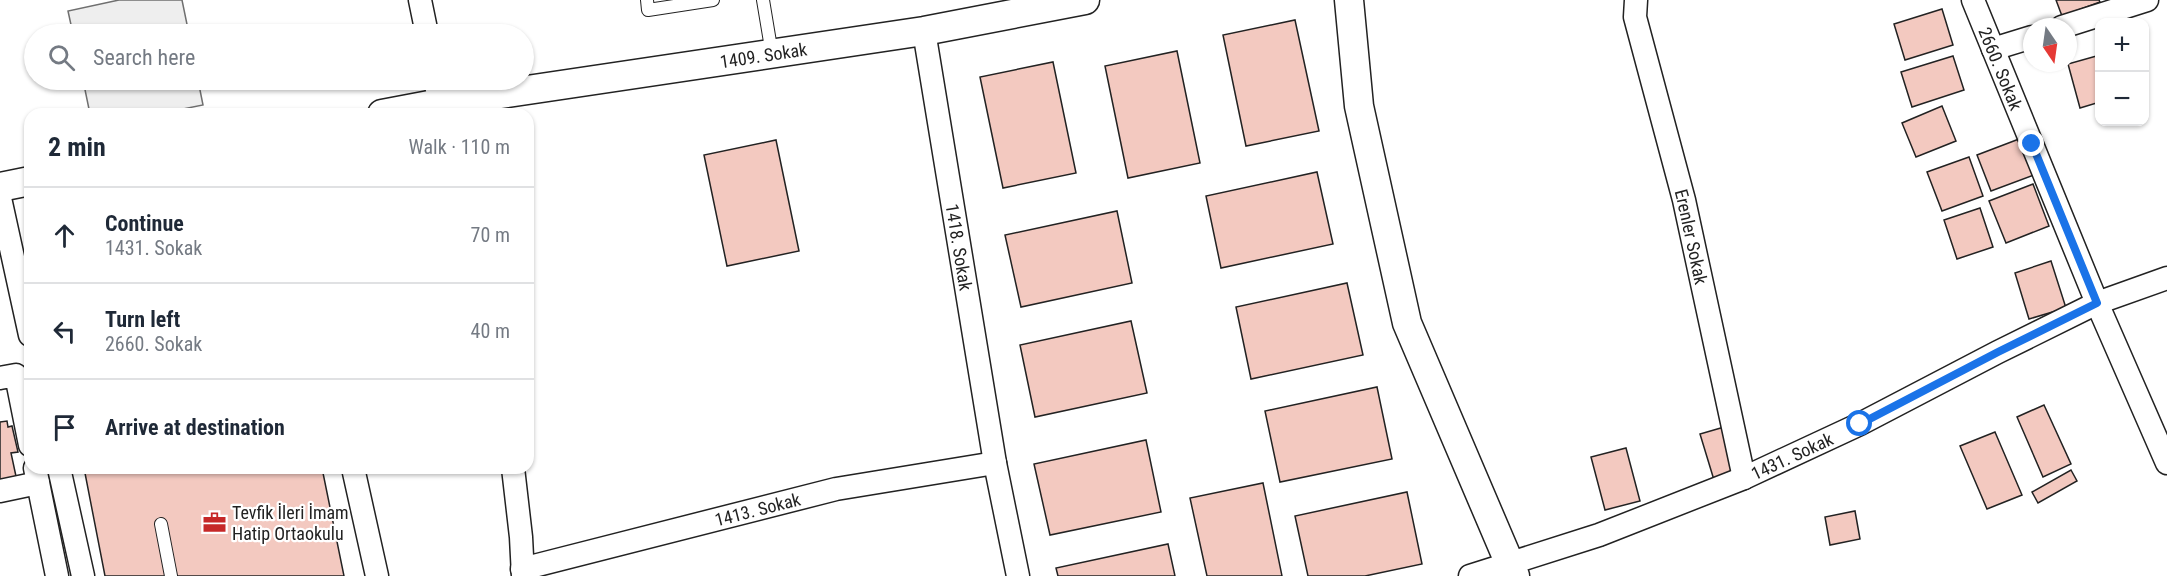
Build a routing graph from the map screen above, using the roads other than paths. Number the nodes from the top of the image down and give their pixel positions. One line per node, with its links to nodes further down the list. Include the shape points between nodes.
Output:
1 (420, 0): 11 (street)
2 (647, 0): 3 (lane, via 648,10)
3 (713, 0)
4 (762, 0): 15 (lane)
5 (1085, 0): 12 (street, 1409. Sokak)
6 (1349, 0): 37 (street, via 1359,106 1407,323)
7 (1636, 0): 34 (street, Erenler Sokak, via 1635,17 1684,200)
8 (1972, 0): 14 (street, 2660. Sokak)
9 (2147, 0): 10 (street)
10 (2077, 22)
11 (425, 24)
12 (924, 31): 15 (street, 1409. Sokak); 28 (street, 1418. Sokak)
13 (2023, 40): 14 (street)
14 (1993, 49): 24 (street, 2660. Sokak)
15 (772, 54): 16 (street, 1409. Sokak)
16 (534, 86)
17 (506, 90): 18 (street, 1409. Sokak)
18 (439, 99): 19 (street, 1409. Sokak)
19 (405, 108)
20 (24, 182): 21 (street)
21 (0, 187)
22 (0, 198): 25 (street)
23 (2167, 278): 24 (street, 1431. Sokak)
24 (2097, 303): 29 (street, 2660. Sokak); 34 (street, 1431. Sokak, via 1860,424)
25 (24, 308)
26 (8, 376): 27 (street)
27 (24, 426)
28 (995, 463): 38 (street, 1413. Sokak, via 836,489); 43 (street)
29 (2167, 463)
30 (60, 474): 40 (street)
31 (354, 474): 42 (street)
32 (514, 474): 38 (street)
33 (36, 476): 35 (street); 39 (street)
34 (1744, 478): 37 (street, 1431. Sokak)
35 (0, 491)
36 (161, 524): 41 (lane)
37 (1513, 570): 44 (street, 1431. Sokak)
38 (523, 572)
39 (57, 576)
40 (83, 576)
41 (171, 576)
42 (377, 576)
43 (1018, 576)
44 (1470, 576)

